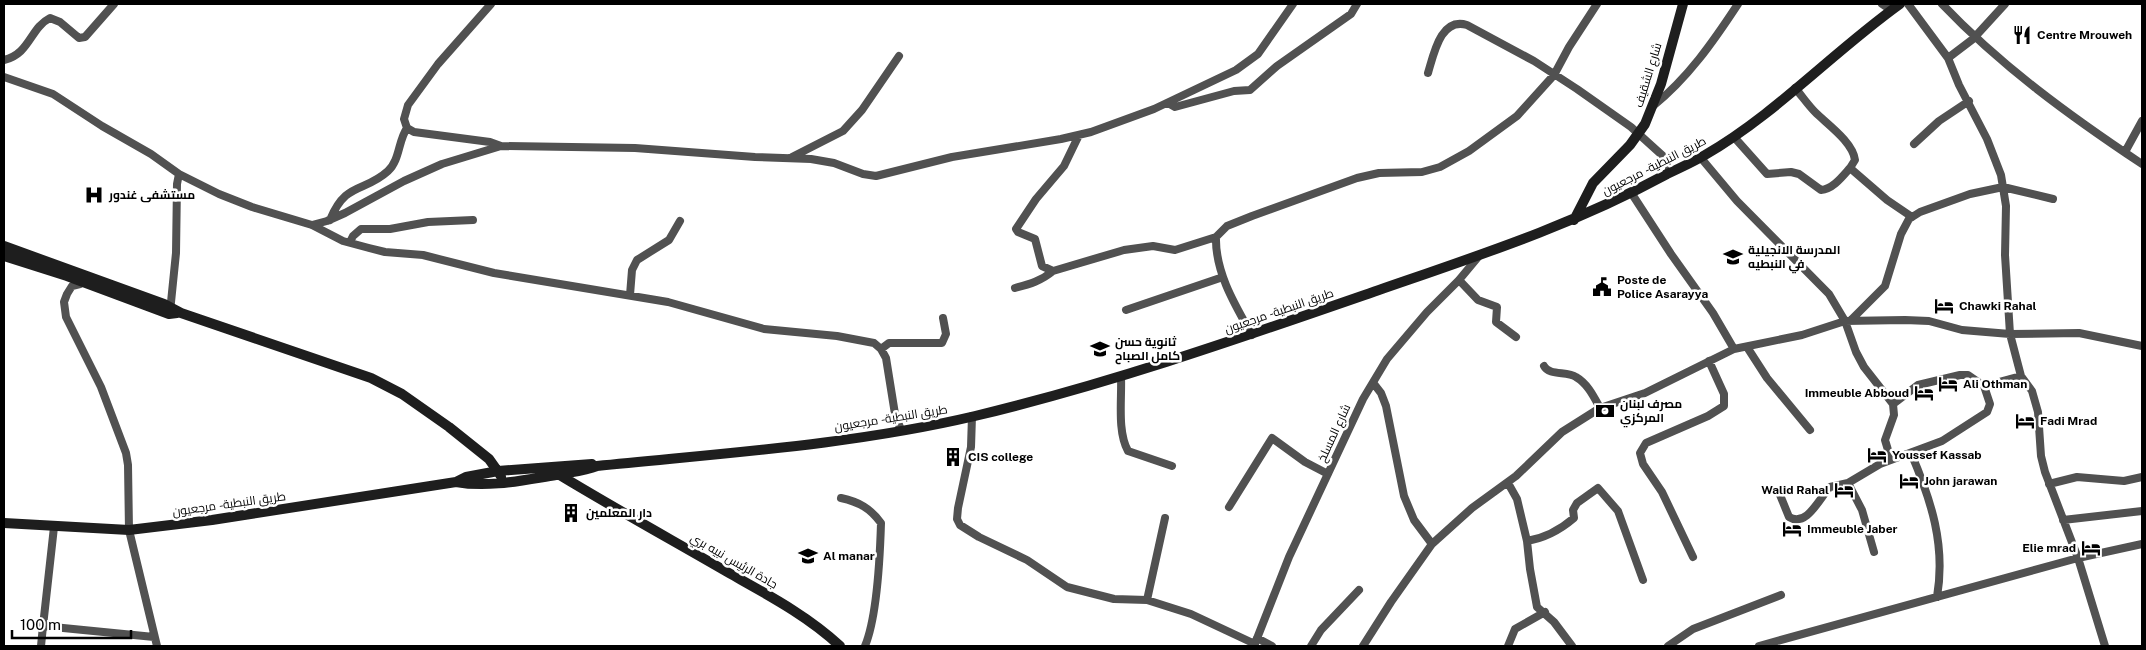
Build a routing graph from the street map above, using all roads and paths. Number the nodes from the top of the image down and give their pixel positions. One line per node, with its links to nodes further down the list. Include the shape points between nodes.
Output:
1 (114, 4): 17 (street, via 85,37 79,38 50,18 20,54)
2 (491, 4): 26 (street, via 438,64 408,105 404,119)
3 (1293, 4): 23 (street, via 1258,54 1236,70)
4 (1357, 4): 23 (street, via 1351,14 1250,90 1234,91 1176,107)
5 (1683, 4): 24 (main road, شارع الشقيف)
6 (1738, 4): 24 (street, via 1692,69)
7 (1882, 4): 13 (street)
8 (1900, 4): 13 (main road, طريق النبطية - مرجعيون)
9 (1908, 4): 16 (street)
10 (1942, 4): 14 (street)
11 (2005, 4): 14 (street)
12 (1596, 5): 19 (street)
13 (1891, 10): 21 (main road, طريق النبطية - مرجعيون)
14 (1974, 37): 16 (street); 32 (street, via 2074,118)
15 (899, 56): 33 (street, via 862,110 843,130)
16 (1948, 58): 22 (street)
17 (4, 60)
18 (1428, 73): 19 (street, via 1445,30 1460,22 1496,39)
19 (1554, 75): 27 (street); 48 (street, via 1517,116 1469,151 1440,167 1422,172 1379,173 1346,181 1227,226)
20 (4, 77): 38 (street, via 53,94)
21 (1795, 88): 29 (main road, طريق النبطية - مرجعيون); 36 (street, via 1851,148 1855,160)
22 (1969, 101): 30 (street, via 1939,120); 39 (street)
23 (1168, 103): 28 (street)
24 (1652, 107): 27 (main road, شارع الشقيف)
25 (2142, 121): 32 (street)
26 (407, 128): 31 (street, via 414,132); 43 (street, via 388,170 342,197)
27 (1638, 134): 37 (street, via 1663,156 1669,164); 45 (main road, شارع الشقيف, via 1594,183)
28 (1079, 135): 33 (street, via 952,157 876,176 822,160); 53 (street, via 1064,166 1016,229 1035,239 1042,266)
29 (1734, 137): 34 (main road, طريق النبطية - مرجعيون); 36 (street, via 1768,174 1799,174 1821,190 1835,183)
30 (1914, 144)
31 (501, 146): 33 (street, via 635,148); 43 (street, via 442,164)
32 (2125, 152): 35 (street)
33 (790, 158)
34 (1701, 158): 37 (main road, طريق النبطية - مرجعيون); 63 (street, via 1737,201 1829,294)
35 (2142, 164)
36 (1850, 168): 42 (street)
37 (1669, 173): 40 (main road, طريق النبطية - مرجعيون)
38 (179, 174): 47 (street, via 219,194); 61 (street, via 176,184)
39 (2004, 187): 41 (street); 42 (street, via 1934,206); 64 (street)
40 (1632, 194): 45 (main road, طريق النبطية - مرجعيون); 70 (street, via 1714,313)
41 (2053, 199)
42 (1912, 217): 63 (street, via 1901,234 1885,286)
43 (330, 220): 47 (street)
44 (473, 220): 49 (street, via 365,229 357,232)
45 (1574, 220): 52 (main road, طريق النبطية - مرجعيون)
46 (680, 221): 59 (street, via 669,240 637,260 632,270)
47 (312, 225): 49 (street)
48 (1216, 237): 53 (street, via 1175,250 1153,246 1118,251); 55 (street)
49 (350, 242): 59 (street, via 385,252 440,258 494,273)
50 (4, 246): 54 (main road)
51 (4, 256): 54 (main road)
52 (1479, 256): 56 (street, شارع المسلخ); 65 (main road, طريق النبطية - مرجعيون)
53 (1053, 271): 58 (street, via 1045,278)
54 (68, 272): 57 (main road)
55 (1223, 277): 60 (street); 65 (street)
56 (1459, 280): 66 (street, via 1478,300 1497,307 1496,322); 75 (street, شارع المسلخ, via 1391,354)
57 (80, 281): 61 (main road); 102 (street, via 67,294 64,302 66,317 101,387 126,453)
58 (1015, 288)
59 (630, 295): 69 (street, via 668,302 764,329 864,340)
60 (1126, 310)
61 (174, 311): 85 (main road, via 371,378 426,409 480,450)
62 (943, 318): 69 (street, via 946,334 942,343 889,343)
63 (1848, 321): 64 (street, via 1919,320 1962,330); 68 (street); 77 (street, via 1856,352)
64 (2010, 334): 67 (street, via 2066,332); 74 (street)
65 (1252, 335): 73 (main road, طريق النبطية - مرجعيون)
66 (1516, 337)
67 (2142, 346)
68 (1747, 347): 70 (street); 81 (street, via 1766,378)
69 (881, 349): 80 (street, via 886,358 895,414)
70 (1734, 349): 71 (street)
71 (1709, 361): 78 (street, via 1645,393); 107 (street, via 1724,394 1724,406 1646,444 1640,452 1643,464 1662,492)
72 (1544, 366): 78 (street, via 1549,371 1578,378)
73 (1121, 376): 79 (main road, طريق النبطية - مرجعيون); 84 (street, via 1124,444 1128,451)
74 (2021, 376): 76 (street); 93 (street, via 2032,391 2038,412 2041,456)
75 (1374, 384): 87 (street, شارع المسلخ, via 1354,416); 104 (street, via 1386,406 1404,496 1414,520)
76 (1984, 386): 77 (street, via 1963,374 1918,384); 82 (street, via 1990,404 1988,411 1942,441)
77 (1892, 404): 83 (street, via 1894,415 1885,440)
78 (1600, 408): 91 (street, via 1562,432)
79 (972, 416): 80 (main road, طريق النبطية - مرجعيون); 113 (street, via 971,447 958,508 960,525 1027,560 1067,587 1114,599)
80 (901, 430): 86 (main road, طريق النبطية - مرجعيون)
81 (1810, 430)
82 (1911, 453): 83 (street); 112 (street, via 1933,511 1939,539)
83 (1891, 460): 92 (street)
84 (1172, 466)
85 (498, 471): 86 (main road, طريق النبطية - مرجعيون); 89 (main road, طريق النبطية - مرجعيون); 90 (main road)
86 (550, 471): 90 (main road, طريق النبطية - مرجعيون); 120 (main road, جادة الرئيس نبيه بري, via 580,493 609,505 785,605)
87 (1328, 474): 96 (street, via 1272,438); 117 (street, شارع المسلخ, via 1289,557)
88 (2142, 477): 93 (street, via 2124,481 2077,477)
89 (456, 482): 90 (main road, طريق النبطية - مرجعيون); 102 (main road, طريق النبطية - مرجعيون)
90 (503, 482)
91 (1508, 483): 103 (street, via 1517,499); 104 (street, via 1472,508)
92 (1848, 483): 94 (street, via 1830,487 1810,514 1796,520 1787,515); 106 (street, via 1862,510)
93 (2049, 484): 99 (street)
94 (1778, 490)
95 (841, 498): 121 (street, via 865,506 881,523 874,605)
96 (1229, 507)
97 (2142, 511): 99 (street)
98 (1165, 518): 113 (street)
99 (2063, 520): 108 (street)
100 (4, 523): 101 (main road, طريق النبطية - مرجعيون)
101 (54, 526): 102 (main road, طريق النبطية - مرجعيون); 115 (street)
102 (129, 530): 116 (street)
103 (1527, 541): 109 (street, via 1548,536 1568,523 1574,518 1573,510 1577,503 1598,488 1618,511); 114 (street, via 1537,606)
104 (1432, 544): 124 (street)
105 (2142, 544): 108 (street)
106 (1874, 552)
107 (1693, 556)
108 (2078, 558): 112 (street); 129 (street)
109 (1643, 580)
110 (1360, 590): 123 (street, via 1321,630)
111 (1780, 595): 127 (street, via 1693,630)
112 (1937, 597): 128 (street)
113 (1147, 600): 117 (street, via 1191,614)
114 (1544, 612): 125 (street, via 1515,629); 126 (street)
115 (43, 626): 116 (street); 118 (street)
116 (154, 637): 119 (street)
117 (1255, 643): 122 (street)
118 (41, 646)
119 (157, 646)
120 (840, 646)
121 (866, 646)
122 (1272, 646)
123 (1311, 646)
124 (1363, 646)
125 (1508, 646)
126 (1572, 646)
127 (1668, 646)
128 (1759, 646)
129 (2105, 646)

